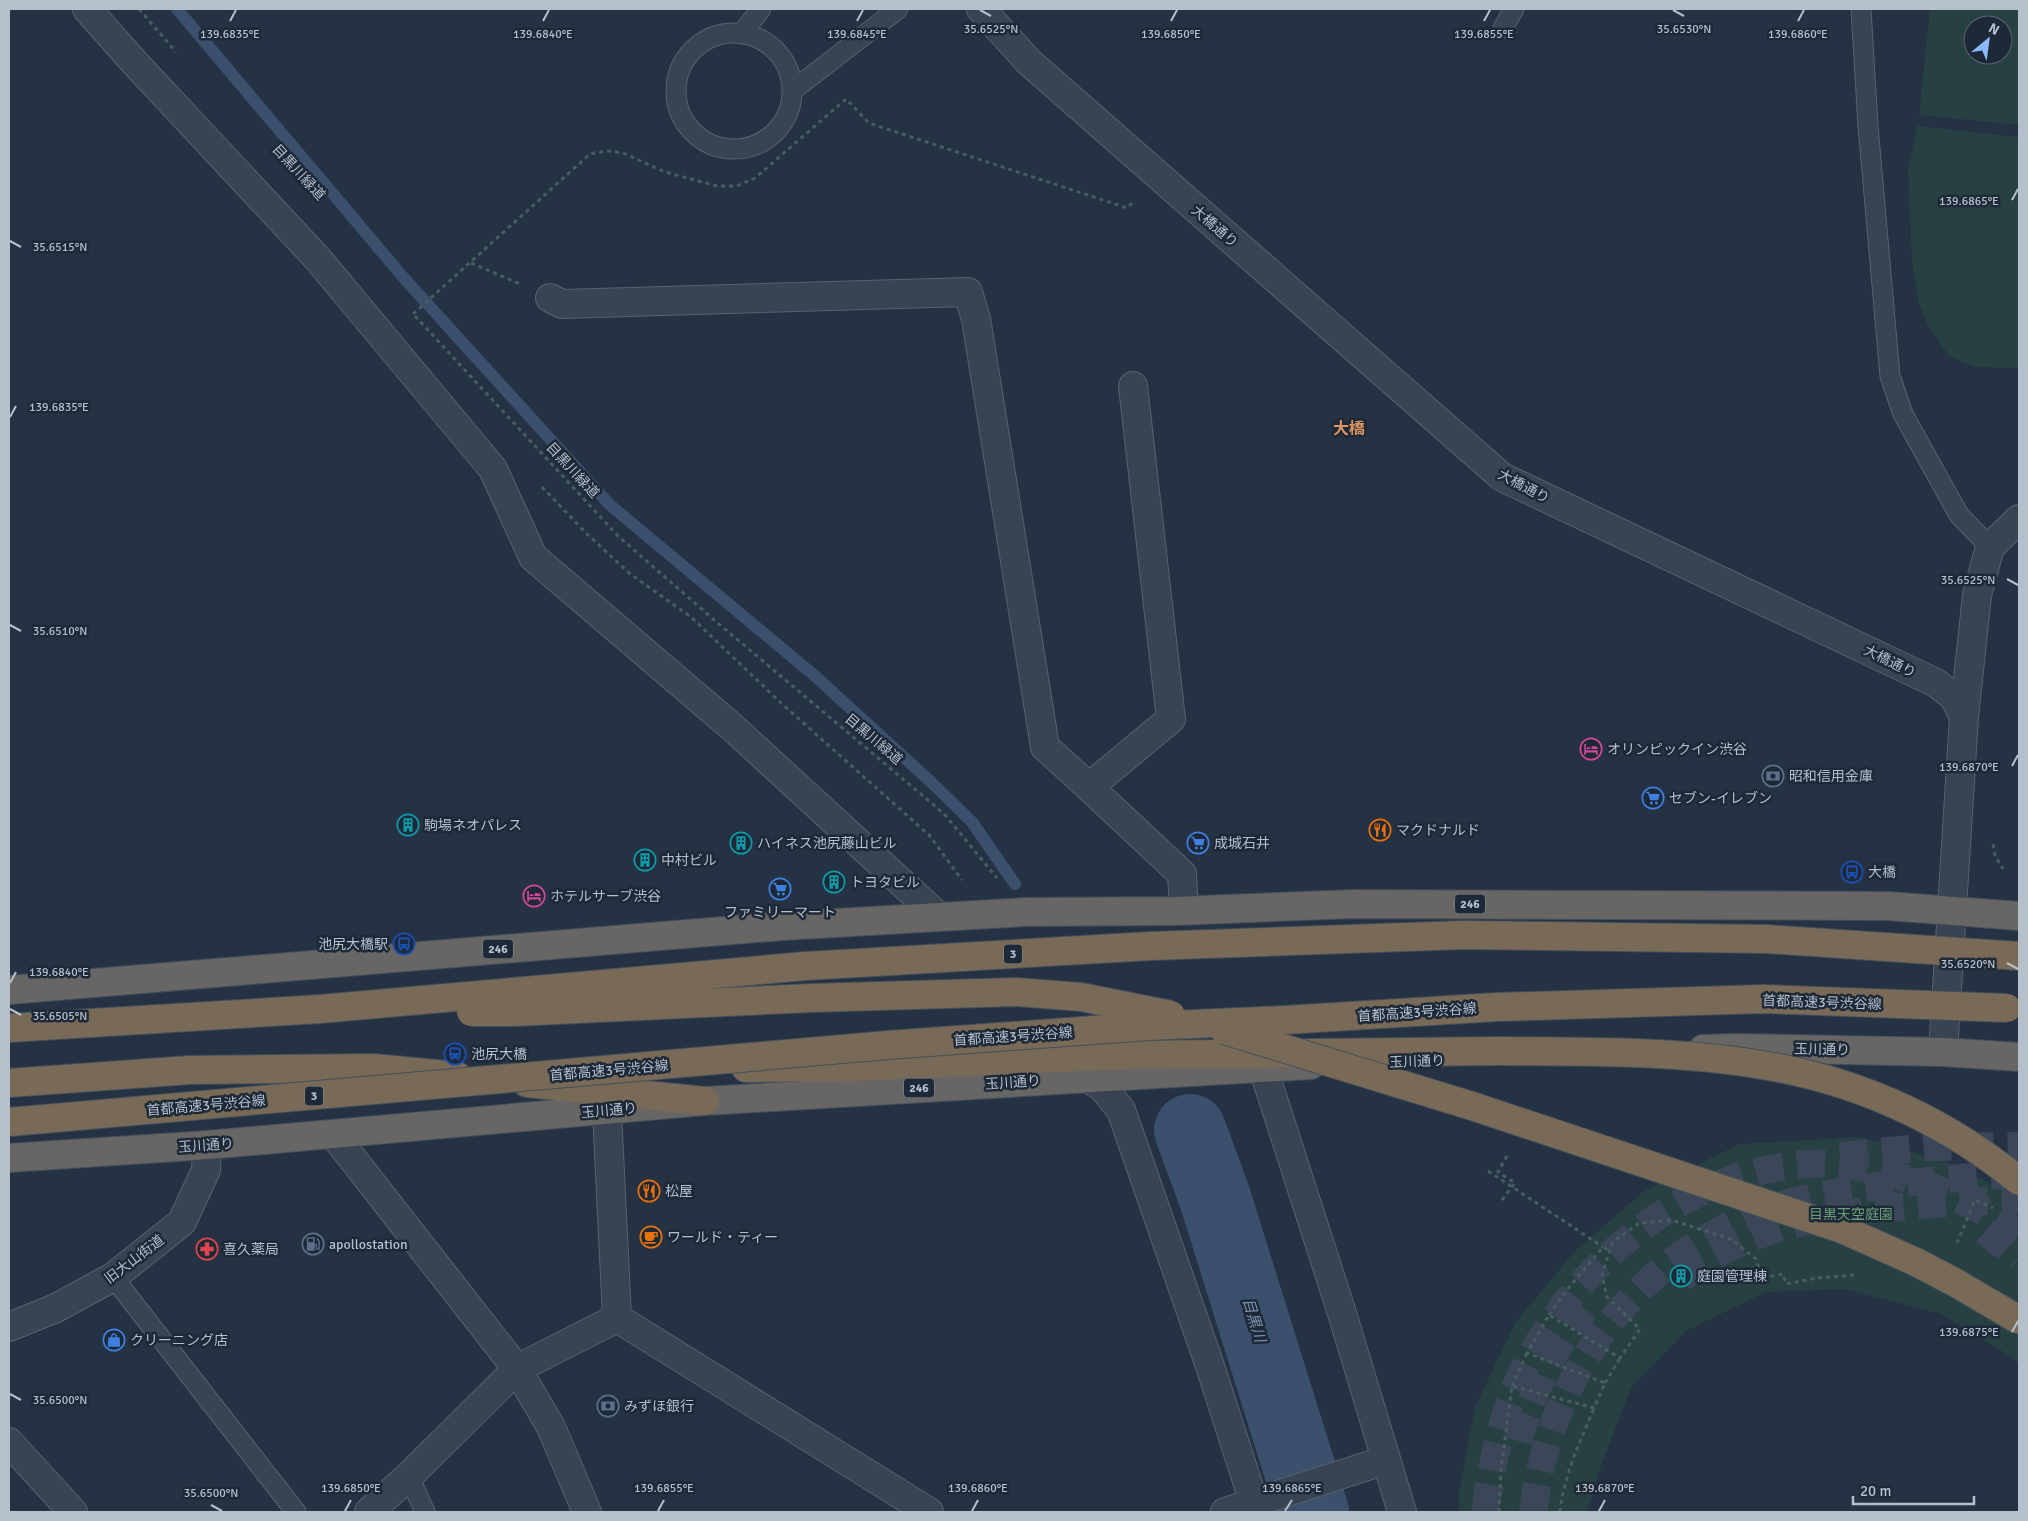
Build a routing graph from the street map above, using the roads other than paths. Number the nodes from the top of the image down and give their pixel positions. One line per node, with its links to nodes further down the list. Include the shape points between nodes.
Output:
1 (87, 9): 18 (street, via 317,258 493,469 533,557 732,727)
2 (761, 9): 8 (lane)
3 (898, 9): 9 (lane)
4 (981, 9): 14 (street, 大橋通り, via 1028,62 1502,477 1936,683 1954,697)
5 (1514, 9): 7 (lane)
6 (1861, 9): 13 (lane, via 1890,376 1903,414 1959,515)
7 (1503, 28)
8 (741, 34): 9 (lane, via 772,47 790,74); 9 (lane, via 721,35 703,42 688,55 678,73 676,93 680,112 690,130 719,147 745,149 764,141 779,128 789,111)
9 (792, 91)
10 (550, 298): 15 (street, via 562,304 968,292 976,319 1045,747)
11 (1133, 386): 15 (street, via 1171,719)
12 (2019, 519): 13 (street)
13 (1990, 547): 14 (street, via 1977,595)
14 (1964, 717): 16 (street)
15 (1089, 787): 17 (street, via 1182,874)
16 (1953, 909): 17 (highway, 246, via 1354,904); 19 (highway, 246); 25 (street)
17 (1184, 910): 18 (highway, 246)
18 (938, 916): 21 (highway, 246)
19 (2019, 916)
20 (2019, 956): 23 (highway, 3, bridge, via 1766,939 1453,936 1151,946 806,966)
21 (9, 990)
22 (2019, 1009): 28 (highway, 首都高速3号渋谷線 / 3, bridge, via 1764,999 1497,1007 1140,1026)
23 (320, 1010): 24 (highway, 3, bridge); 40 (highway, bridge, via 514,1012 1016,992 1081,997 1166,1013 1229,1031 1472,1106 1842,1229 1916,1262)
24 (9, 1028)
25 (1943, 1052): 26 (highway, 玉川通り / 246); 27 (highway, 玉川通り / 246, via 1735,1048)
26 (2019, 1056)
27 (1254, 1068): 29 (highway, 玉川通り / 246); 44 (street, via 1341,1310)
28 (619, 1070): 33 (highway, 首都高速3号渋谷線 / 3, bridge); 37 (highway, bridge, via 850,1067 1124,1055 1499,1051 1712,1059 1780,1068 1906,1108 1962,1139)
29 (1087, 1078): 31 (highway, 玉川通り / 246); 46 (street, via 1102,1087 1121,1110)
30 (9, 1083): 31 (highway, bridge, via 190,1070 373,1068)
31 (705, 1101): 32 (highway, 玉川通り / 246)
32 (607, 1110): 34 (highway, 玉川通り / 246); 39 (street)
33 (9, 1122)
34 (334, 1135): 35 (highway, 玉川通り / 246); 42 (street)
35 (207, 1146): 36 (highway, 玉川通り / 246); 38 (street, 旧大山街道, via 206,1170 182,1222)
36 (9, 1158)
37 (2019, 1181)
38 (113, 1277): 41 (street, 旧大山街道, via 56,1308); 48 (lane)
39 (617, 1318): 42 (street); 52 (street)
40 (2019, 1320)
41 (9, 1327)
42 (517, 1369): 45 (street); 51 (street, via 551,1427)
43 (9, 1442): 47 (street)
44 (1378, 1463): 46 (street); 54 (street)
45 (409, 1476): 49 (street); 50 (lane)
46 (1262, 1504): 53 (street)
47 (73, 1512)
48 (296, 1512)
49 (369, 1512)
50 (425, 1512)
51 (587, 1512)
52 (929, 1512)
53 (1225, 1512)
54 (1402, 1512)

